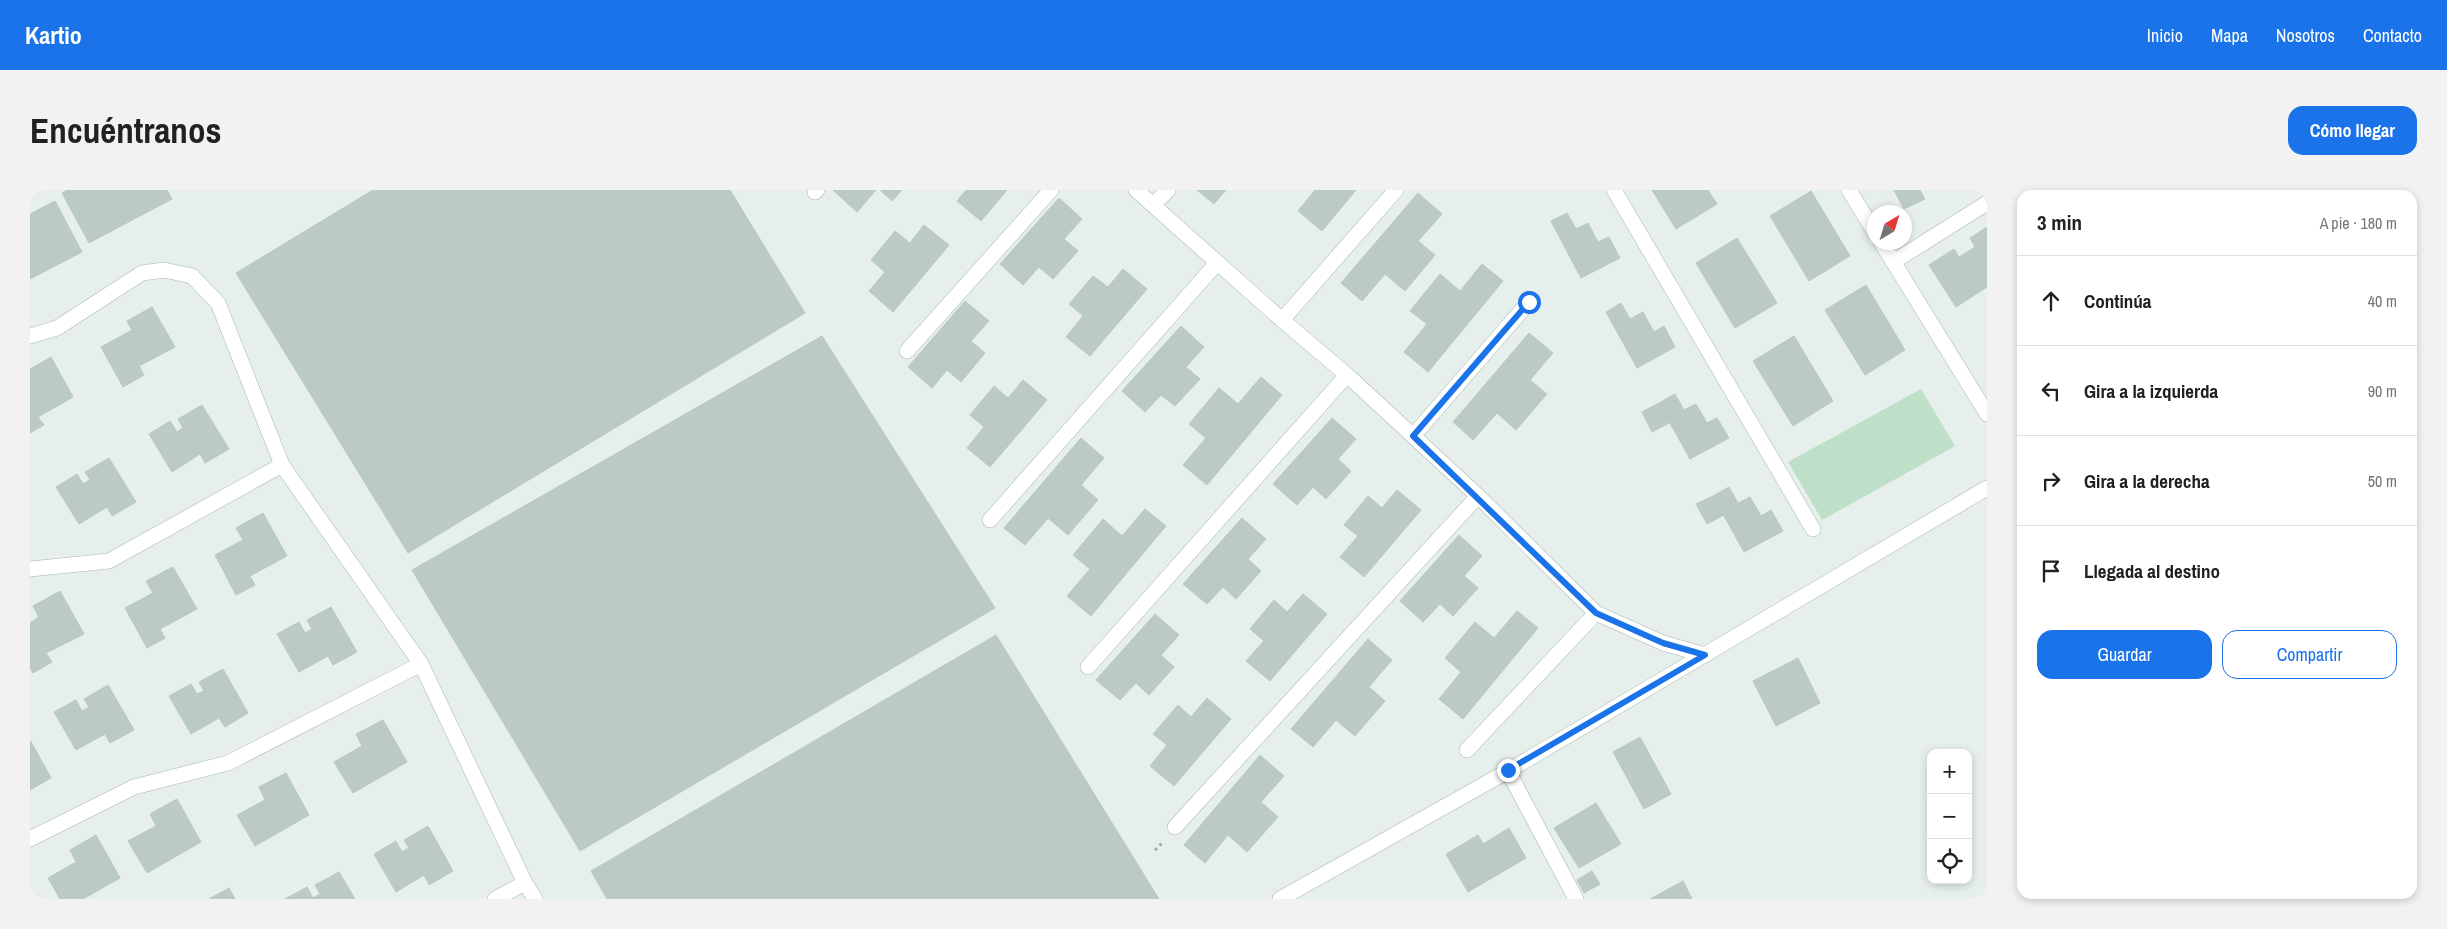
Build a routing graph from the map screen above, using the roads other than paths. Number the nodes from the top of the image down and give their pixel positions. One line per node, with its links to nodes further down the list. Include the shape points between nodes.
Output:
1 (1051, 190): 16 (street)
2 (1136, 190): 8 (street)
3 (1168, 190): 8 (street)
4 (1396, 190): 14 (street)
5 (1614, 190): 24 (street)
6 (1849, 190): 9 (street)
7 (1987, 202): 11 (street)
8 (1153, 205): 12 (street)
9 (1867, 220)
10 (1886, 250): 11 (street)
11 (1893, 262): 18 (street)
12 (1217, 263): 14 (street); 23 (street)
13 (1529, 302): 19 (street)
14 (1282, 320): 17 (street)
15 (30, 336): 20 (street, via 57,328 142,273 164,270 192,276 218,303)
16 (907, 351)
17 (1347, 375): 19 (street); 29 (street)
18 (1987, 414)
19 (1413, 436): 22 (street)
20 (282, 465): 25 (street, via 109,561); 28 (street)
21 (1987, 488): 27 (street)
22 (1478, 496): 26 (street); 32 (street)
23 (990, 520)
24 (1813, 529)
25 (30, 569)
26 (1596, 613): 27 (street, via 1663,643); 30 (street)
27 (1705, 655): 31 (street)
28 (421, 664): 33 (street, via 228,764 134,787); 34 (street)
29 (1088, 667)
30 (1467, 750)
31 (1508, 770): 35 (street); 38 (street)
32 (1175, 827)
33 (30, 839)
34 (525, 883): 36 (street); 37 (street)
35 (1290, 897)
36 (495, 899)
37 (535, 899)
38 (1576, 899)

